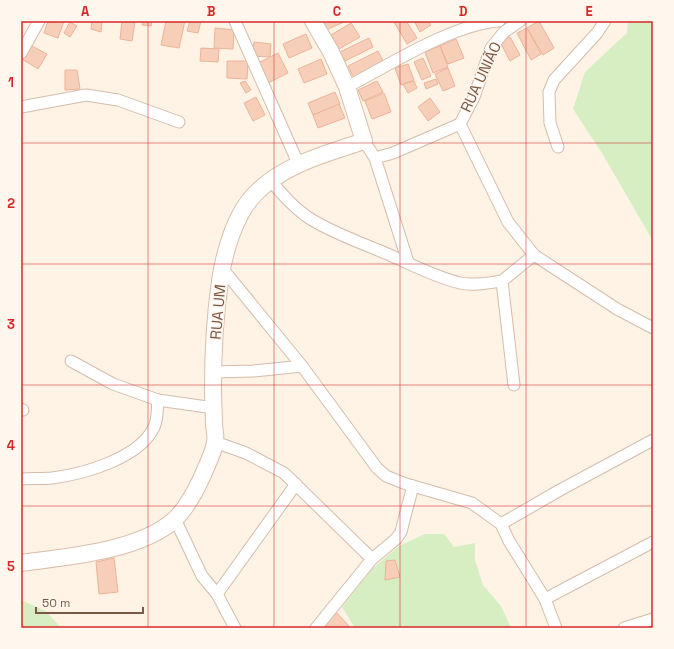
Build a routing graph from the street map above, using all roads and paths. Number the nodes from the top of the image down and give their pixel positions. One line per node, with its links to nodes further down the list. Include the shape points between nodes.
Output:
1 (39, 21): 7 (street)
2 (235, 21): 15 (street)
3 (313, 21): 8 (street)
4 (499, 21): 8 (street, via 483,23 441,38)
5 (520, 21): 11 (street, RUA UNIÃO, via 504,32 491,48 474,97)
6 (605, 21): 13 (street, via 554,80 549,92 550,123)
7 (21, 52)
8 (347, 87): 12 (street)
9 (21, 107): 10 (street, via 86,95 118,100)
10 (179, 122)
11 (460, 124): 14 (street, RUA UNIÃO, via 393,154); 17 (street, via 508,222)
12 (364, 141): 14 (street); 15 (street, RUA UM)
13 (558, 147)
14 (375, 158): 18 (street)
15 (298, 164): 16 (street, RUA UM)
16 (270, 180): 18 (street, via 289,201 324,227); 19 (street, RUA UM, via 244,206 234,226)
17 (534, 255): 20 (street); 21 (street, via 617,309)
18 (408, 262): 20 (street, via 429,274 461,283 481,285)
19 (222, 268): 23 (street); 24 (street, RUA UM, via 216,307)
20 (502, 281): 25 (street)
21 (653, 328)
22 (71, 360): 26 (street, via 113,384)
23 (302, 366): 24 (street); 32 (street, via 377,468 386,476)
24 (213, 372): 27 (street, RUA UM)
25 (514, 385)
26 (158, 400): 27 (street); 30 (street, via 155,426 150,436 120,458 103,466 52,478)
27 (214, 408): 29 (street, RUA UM)
28 (653, 440): 34 (street)
29 (215, 442): 31 (street, via 246,453 284,473); 33 (street, RUA UM, via 199,483)
30 (21, 479)
31 (296, 484): 36 (street); 38 (street)
32 (413, 486): 34 (street, via 472,503); 36 (street, via 400,532 396,539)
33 (175, 519): 37 (street, RUA UM, via 153,534 131,543 74,556); 38 (street, via 202,576)
34 (502, 524): 39 (street, via 509,541)
35 (653, 542): 39 (street)
36 (372, 559): 42 (street)
37 (21, 562)
38 (217, 594): 41 (street)
39 (545, 599): 43 (street)
40 (653, 619): 44 (street)
41 (235, 628)
42 (316, 628)
43 (556, 628)
44 (624, 628)

